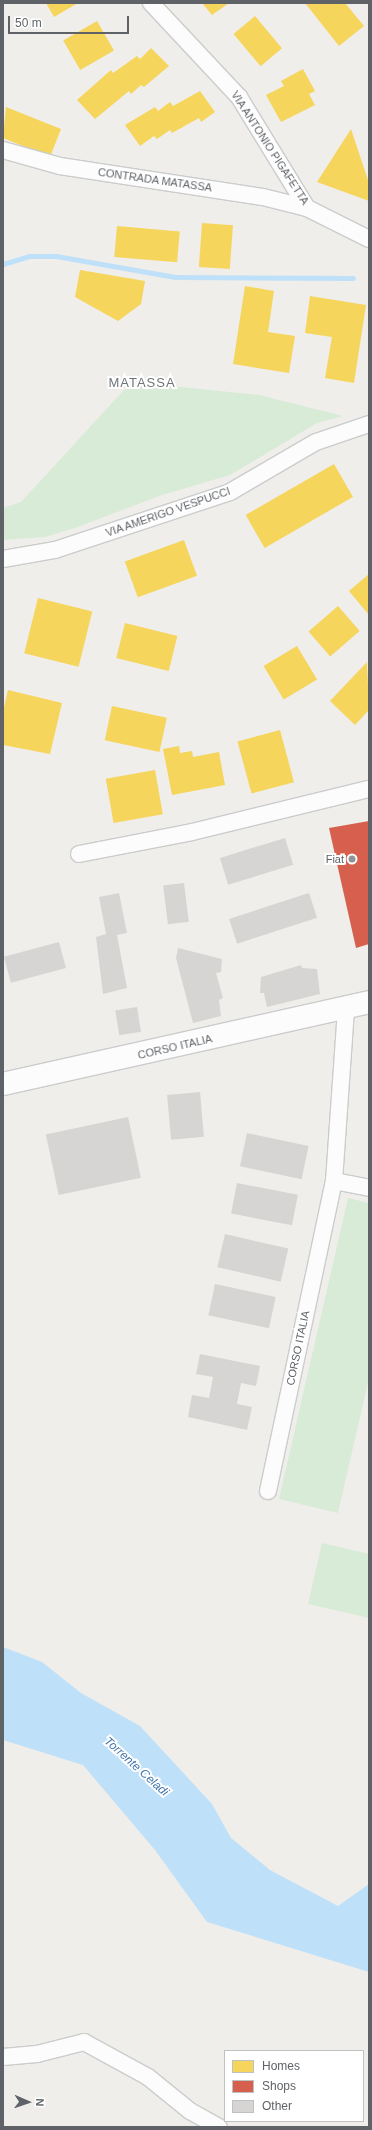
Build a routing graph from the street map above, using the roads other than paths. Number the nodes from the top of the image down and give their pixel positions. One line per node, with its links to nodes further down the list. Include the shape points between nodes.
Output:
1 (151, 3): 3 (street, VIA ANTONIO PIGAFETTA, via 239,97)
2 (3, 150): 3 (street, CONTRADA MATASSA, via 60,166 263,196)
3 (307, 208): 4 (street, VIA ANTONIO PIGAFETTA)
4 (369, 239)
5 (369, 424): 6 (street, VIA AMERIGO VESPUCCI, via 316,442 230,492 55,550)
6 (3, 559)
7 (369, 789): 8 (street, via 192,832)
8 (80, 854)
9 (369, 1002): 10 (street, CORSO ITALIA)
10 (346, 1008): 11 (street, CORSO ITALIA); 12 (street, CORSO ITALIA)
11 (3, 1084)
12 (334, 1181): 13 (street); 14 (street, CORSO ITALIA)
13 (369, 1188)
14 (268, 1491)
15 (3, 2057): 16 (street, via 37,2054 84,2042 148,2077 190,2111)
16 (219, 2127)

